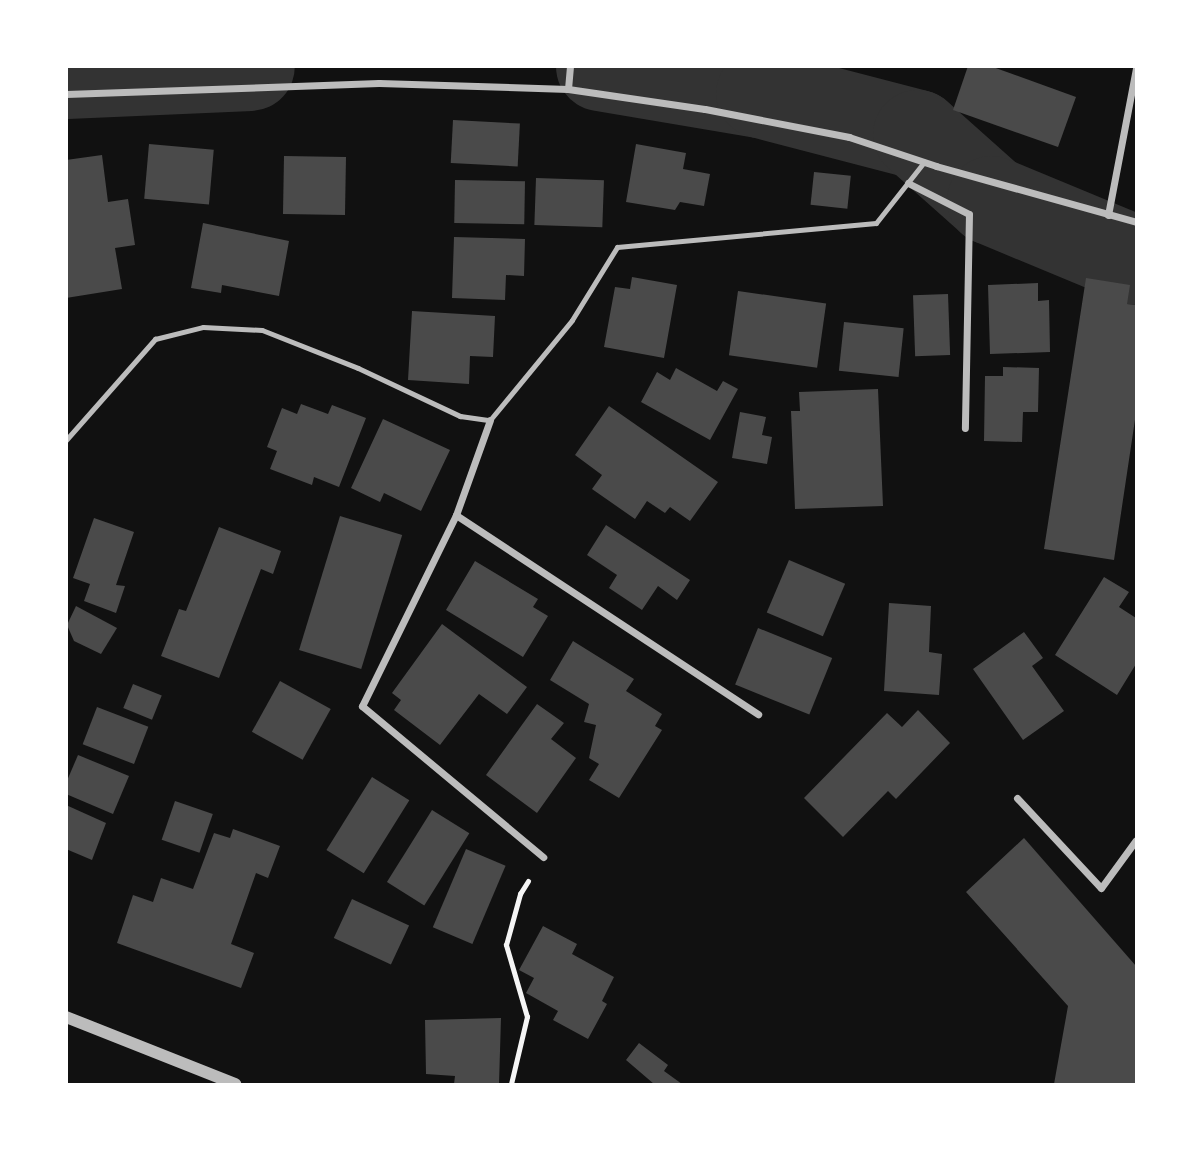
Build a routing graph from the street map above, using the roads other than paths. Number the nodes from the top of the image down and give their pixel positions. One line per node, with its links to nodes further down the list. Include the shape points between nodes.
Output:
1 (570, 66): 3 (street)
2 (1136, 68): 7 (street)
3 (568, 89): 4 (street, via 379,83); 5 (street, via 705,108 849,137)
4 (66, 93)
5 (924, 162): 6 (lane); 7 (street)
6 (908, 183): 9 (lane, via 876,223 617,247 572,320); 10 (street, via 969,214)
7 (1108, 215): 8 (street)
8 (1136, 222)
9 (490, 421): 11 (lane, via 460,416 262,330 203,327 155,339); 12 (street)
10 (965, 428)
11 (66, 440)
12 (456, 515): 13 (street); 16 (street, via 362,706)
13 (758, 714)
14 (1017, 798): 15 (street, via 1101,888)
15 (1136, 840)
16 (543, 857)
17 (66, 1017): 18 (street)
18 (235, 1084)

